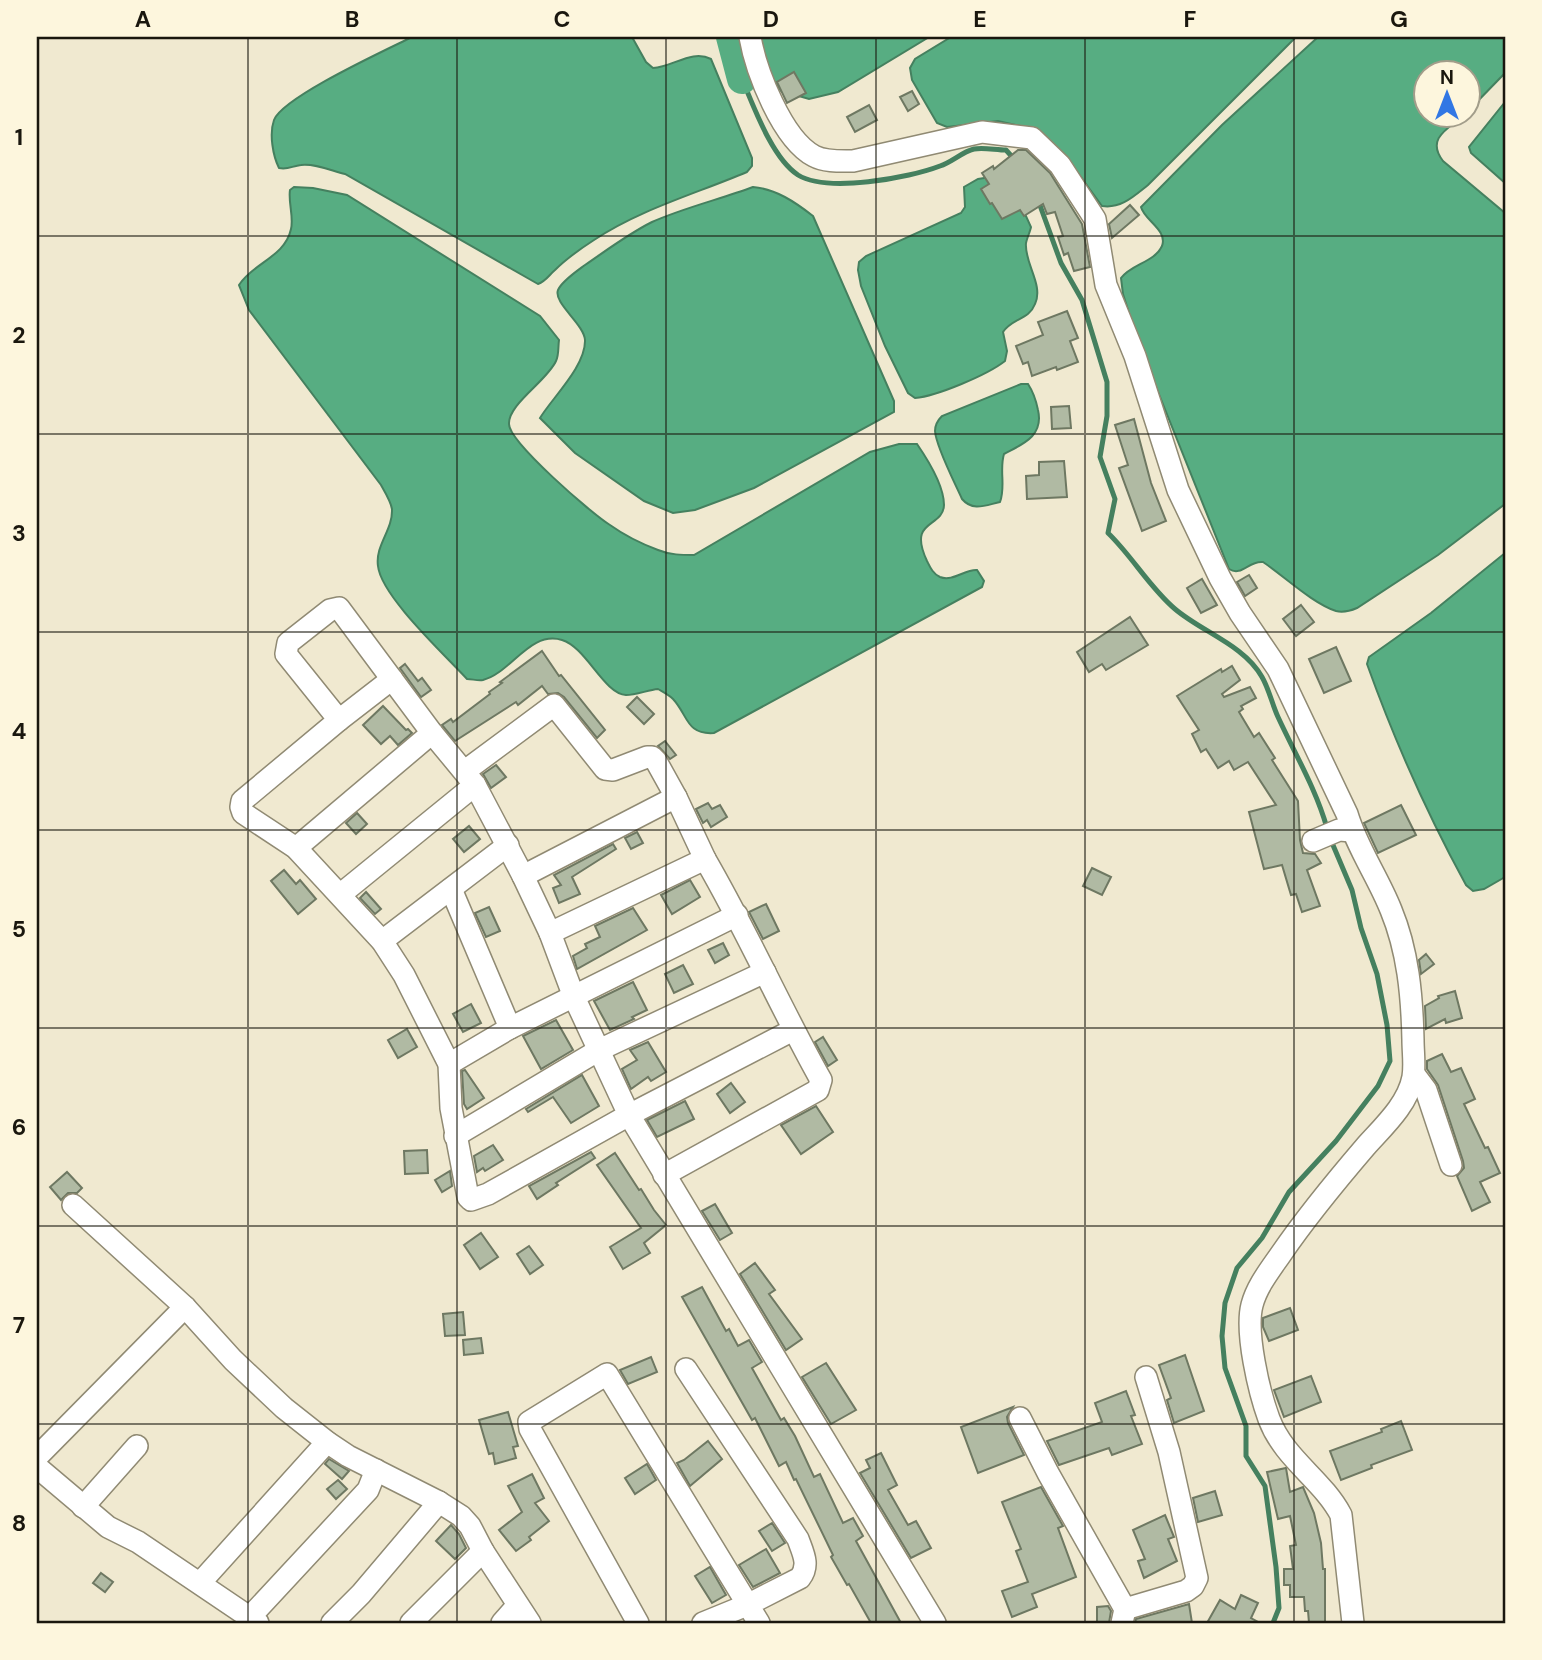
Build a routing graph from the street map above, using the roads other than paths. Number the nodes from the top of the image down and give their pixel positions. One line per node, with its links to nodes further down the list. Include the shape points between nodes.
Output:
1 (750, 37): 22 (street, via 772,103 785,126 814,156 853,161 982,132 1032,138 1060,165 1095,219 1106,285 1135,356 1178,490 1220,578 1278,669 1347,814 1331,835 1390,908 1403,943 1409,981)
2 (391, 679): 3 (street); 3 (street, via 343,612 330,610 285,649); 4 (street)
3 (338, 720): 8 (street, via 242,801 243,813)
4 (432, 733): 5 (street); 8 (street)
5 (470, 778): 6 (street, via 554,705 605,769 652,757); 7 (street); 12 (street)
6 (676, 797): 9 (street); 10 (street)
7 (508, 845): 10 (street); 11 (street)
8 (296, 848): 12 (street)
9 (705, 859): 13 (street); 14 (street)
10 (523, 876): 14 (street)
11 (451, 889): 15 (street); 18 (street)
12 (341, 894): 15 (street)
13 (737, 915): 16 (street); 17 (street)
14 (550, 933): 17 (street)
15 (382, 941): 21 (street)
16 (765, 972): 19 (street); 20 (street)
17 (574, 997): 18 (street); 20 (street)
18 (510, 1028): 21 (street)
19 (793, 1030): 23 (street); 26 (street, via 821,1080 818,1090)
20 (599, 1050): 23 (street); 24 (street)
21 (449, 1064): 24 (street)
22 (1414, 1074): 25 (street, via 1426,1090); 53 (street, via 1401,1103 1290,1241 1252,1306 1250,1331 1268,1418 1280,1444 1334,1500 1342,1515)
23 (629, 1115): 24 (street, via 471,1200); 26 (street)
24 (455, 1136)
25 (1451, 1165)
26 (664, 1175): 52 (street)
27 (73, 1205): 28 (street)
28 (185, 1307): 32 (street, via 233,1360); 34 (street)
29 (686, 1369): 41 (street, via 798,1539 806,1563 800,1578)
30 (1146, 1377): 43 (street, via 1169,1452 1197,1578 1186,1591)
31 (1020, 1418): 43 (street)
32 (327, 1442): 36 (street); 40 (street)
33 (138, 1446): 38 (street)
34 (37, 1457)
35 (37, 1467): 38 (street)
36 (376, 1471): 37 (street); 44 (street, via 368,1490)
37 (439, 1502): 39 (street, via 470,1525); 45 (street)
38 (83, 1507): 40 (street)
39 (483, 1551): 42 (street); 46 (street)
40 (200, 1583): 44 (street)
41 (747, 1605): 49 (street, via 607,1374 529,1422); 50 (street); 51 (street)
42 (517, 1606): 47 (street); 48 (street)
43 (1124, 1616)
44 (254, 1620)
45 (332, 1623)
46 (411, 1623)
47 (502, 1623)
48 (530, 1623)
49 (638, 1623)
50 (703, 1623)
51 (759, 1623)
52 (934, 1623)
53 (1353, 1623)

